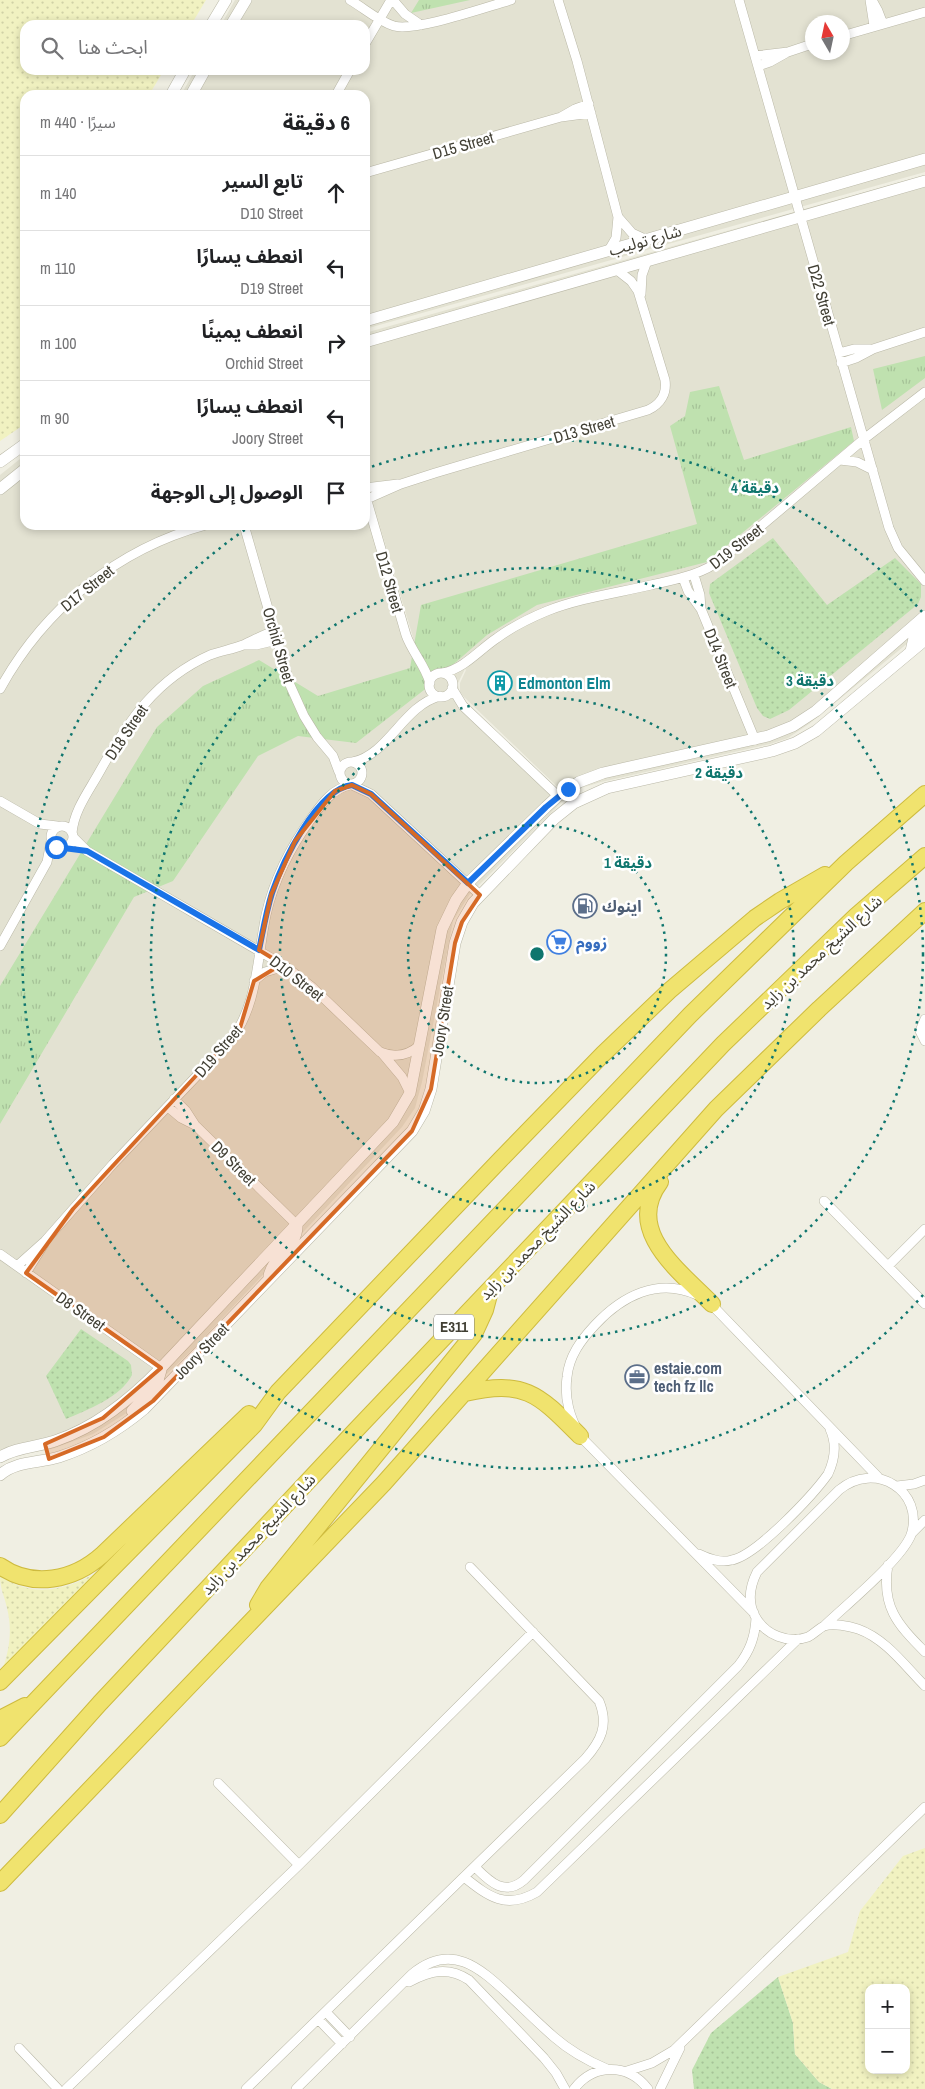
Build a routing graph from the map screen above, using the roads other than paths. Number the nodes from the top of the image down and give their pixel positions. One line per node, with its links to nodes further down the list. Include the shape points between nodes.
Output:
1 (226, 0): 11 (street)
2 (246, 0): 12 (street)
3 (350, 0): 10 (street)
4 (392, 0): 10 (street); 13 (street)
5 (511, 0): 13 (street)
6 (558, 0): 27 (street)
7 (739, 0): 19 (street, D22 Street)
8 (871, 0): 14 (street)
9 (925, 12): 14 (street)
10 (380, 19): 13 (street, via 404,28); 16 (street)
11 (214, 20)
12 (235, 20)
13 (421, 25)
14 (878, 25): 15 (street)
15 (850, 34)
16 (370, 36)
17 (805, 46): 18 (street)
18 (788, 52): 19 (street); 20 (street)
19 (755, 56): 20 (street, D22 Street)
20 (758, 66): 31 (street, D22 Street)
21 (183, 75): 24 (street)
22 (202, 75): 25 (street)
23 (347, 75): 26 (street)
24 (174, 90)
25 (194, 90)
26 (339, 90)
27 (590, 109): 29 (street, D15 Street, via 575,109 561,117); 32 (street)
28 (925, 159): 31 (street, شارع توليب)
29 (370, 173)
30 (925, 181): 33 (street, شارع توليب)
31 (794, 197): 33 (street, D22 Street); 34 (street, شارع توليب)
32 (618, 216): 34 (street, via 632,233); 35 (street, via 616,238)
33 (800, 217): 36 (street, شارع توليب); 43 (street, D22 Street)
34 (645, 239): 35 (street, شارع توليب)
35 (609, 250): 39 (street, شارع توليب)
36 (647, 261): 37 (street, شارع توليب); 38 (street, D13 Street, via 642,275)
37 (617, 270): 38 (street, D13 Street, via 632,281); 41 (street, شارع توليب)
38 (641, 297): 52 (street, D13 Street, via 665,380 665,391 657,405)
39 (370, 320)
40 (925, 332): 42 (street)
41 (370, 341)
42 (873, 349): 43 (street); 44 (street)
43 (839, 353): 44 (street, D22 Street)
44 (841, 363): 46 (street, D22 Street)
45 (925, 392): 46 (street, D19 Street)
46 (864, 439): 48 (street, D19 Street); 50 (street, D22 Street)
47 (20, 448): 49 (street)
48 (840, 460): 50 (street, via 857,462); 59 (street, D19 Street, via 722,559)
49 (0, 462)
50 (873, 470): 61 (street, D22 Street, via 891,535)
51 (20, 473): 54 (street)
52 (401, 484): 53 (street, D13 Street); 55 (street, D13 Street)
53 (370, 487)
54 (0, 489)
55 (370, 495)
56 (370, 510): 69 (street, D12 Street, via 406,635)
57 (189, 530): 73 (street, D17 Street, via 148,546 75,594 45,625)
58 (245, 530): 65 (street, Orchid Street)
59 (694, 575): 60 (street, D19 Street); 62 (street)
60 (682, 578): 62 (street, D14 Street); 68 (street, D19 Street, via 585,599 548,611 497,638)
61 (925, 581)
62 (701, 609): 77 (street, D14 Street)
63 (925, 616): 77 (street, Joory Street, via 805,719 781,732)
64 (925, 628): 67 (street, via 914,638)
65 (276, 636): 79 (street, Orchid Street, via 284,670 298,706); 89 (street, D18 Street, via 261,635 212,655 194,663 163,685 120,735)
66 (925, 640): 67 (street, Joory Street)
67 (911, 651): 100 (street, Joory Street, via 825,724 795,743 585,796 554,819)
68 (463, 665): 70 (street, D19 Street); 72 (street, D19 Street)
69 (424, 667): 70 (street); 71 (street, D12 Street)
70 (442, 673): 71 (street, via 433,676); 72 (street, via 449,676)
71 (430, 684): 74 (street, via 433,693); 75 (street)
72 (453, 686): 74 (street, via 450,693); 76 (street)
73 (0, 689)
74 (441, 696): 75 (street); 76 (street)
75 (420, 706): 78 (street)
76 (463, 706): 87 (street)
77 (755, 740): 87 (street, Joory Street, via 603,773 579,782)
78 (372, 754): 80 (street); 82 (street)
79 (333, 756): 80 (street, Orchid Street); 81 (street, Orchid Street)
80 (351, 762): 81 (street, via 342,765); 82 (street, via 358,764)
81 (339, 773): 83 (street, via 342,782); 84 (street, D19 Street)
82 (362, 774): 83 (street, via 359,781); 85 (street)
83 (351, 785): 84 (street, D19 Street); 85 (street)
84 (331, 794): 103 (street, D19 Street, via 306,825 286,859 271,895)
85 (371, 794): 99 (street)
86 (925, 794): 98 (highway, E311)
87 (558, 796): 99 (street, Joory Street)
88 (0, 801): 90 (street)
89 (76, 812): 91 (street, D18 Street); 92 (street, D18 Street)
90 (40, 824): 91 (street); 93 (street)
91 (58, 826): 92 (street, via 69,828); 93 (street, via 52,831)
92 (73, 835): 94 (street, via 72,842); 95 (street, D10 Street)
93 (51, 840): 94 (street, via 56,847); 97 (street)
94 (65, 848): 95 (street, D10 Street); 97 (street)
95 (87, 851): 103 (street, D10 Street)
96 (925, 856): 124 (highway, شارع الشيخ محمد بن زايد / E311, via 850,922 723,1044)
97 (47, 862): 102 (street)
98 (846, 863): 128 (highway, via 767,910 669,991 521,1138); 154 (highway, E311, via 690,1015)
99 (468, 883): 100 (street); 108 (street, Joory Street, via 453,904 442,929)
100 (480, 895): 123 (street, Joory Street, via 462,922 455,943 431,1089 418,1121)
101 (925, 911): 113 (highway)
102 (0, 946)
103 (259, 950): 104 (street, D10 Street); 105 (street, D19 Street)
104 (284, 966): 105 (street, via 265,972); 109 (street, D10 Street, via 312,987)
105 (254, 981): 111 (street, D19 Street, via 248,1011 240,1028)
106 (925, 1019): 107 (street, via 920,1026)
107 (925, 1041)
108 (420, 1045): 109 (street, via 402,1056); 110 (street, Joory Street)
109 (380, 1052): 110 (street, D10 Street)
110 (410, 1093): 116 (street, Joory Street, via 394,1122)
111 (174, 1099): 112 (street, D19 Street); 114 (street)
112 (168, 1107): 114 (street, D9 Street, via 180,1118); 118 (street, D19 Street)
113 (716, 1109): 125 (highway, via 654,1191 648,1208 649,1227 656,1244); 129 (highway)
114 (194, 1124): 116 (street, D9 Street)
115 (824, 1201): 121 (street)
116 (297, 1225): 123 (street, via 294,1241 273,1265); 127 (street, Joory Street)
117 (925, 1229): 121 (street)
118 (45, 1242): 120 (street, D19 Street); 122 (street, D19 Street)
119 (0, 1254): 120 (street, D8 Street)
120 (17, 1266): 122 (street, D8 Street)
121 (888, 1266): 126 (street)
122 (26, 1273): 127 (street, D8 Street)
123 (268, 1280): 130 (street, Joory Street, via 153,1401)
124 (491, 1287): 147 (highway, via 474,1334 268,1588); 159 (highway, شارع الشيخ محمد بن زايد / E311)
125 (712, 1304): 131 (street); 132 (street, via 678,1288 653,1288 629,1296 604,1316 580,1342 567,1377 570,1413)
126 (925, 1304)
127 (161, 1368): 130 (street, via 157,1384 133,1410); 133 (street, Joory Street, via 128,1400 103,1418)
128 (278, 1392): 144 (highway, via 245,1418 102,1555 84,1568 63,1577 40,1579 18,1575); 152 (highway, via 254,1425)
129 (465, 1393): 132 (highway, via 498,1386 518,1388 550,1406); 147 (highway)
130 (126, 1423): 135 (street, Joory Street, via 92,1443)
131 (828, 1425): 137 (street); 142 (street, via 834,1450 828,1474 762,1544 733,1560 717,1560)
132 (580, 1436): 142 (street)
133 (45, 1444): 134 (street, Joory Street); 135 (street)
134 (3, 1454)
135 (49, 1459): 136 (street, Joory Street, via 15,1466)
136 (0, 1475)
137 (878, 1477): 139 (street); 146 (street, via 847,1483 764,1564 750,1592)
138 (925, 1480): 139 (street)
139 (897, 1486): 141 (street, via 908,1498 913,1513)
140 (925, 1520): 141 (street)
141 (911, 1534): 143 (street)
142 (694, 1552): 146 (street)
143 (888, 1565): 148 (street); 151 (street, via 886,1578 890,1606 903,1630)
144 (0, 1566)
145 (470, 1567): 149 (street)
146 (755, 1616): 150 (street, via 777,1636); 161 (street, via 754,1639 738,1666 524,1880 509,1888 498,1886)
147 (250, 1623): 163 (highway)
148 (824, 1626): 150 (street); 153 (street, via 847,1626 869,1634 887,1647)
149 (533, 1632): 160 (street); 161 (street, via 599,1701 603,1711 603,1732 585,1759)
150 (798, 1639): 162 (street, via 537,1892 519,1900 500,1900)
151 (925, 1652)
152 (0, 1682)
153 (925, 1686)
154 (34, 1702): 155 (highway); 156 (highway, E311)
155 (0, 1719)
156 (0, 1738)
157 (218, 1783): 160 (street)
158 (924, 1808): 168 (street)
159 (0, 1814)
160 (299, 1865): 174 (street)
161 (474, 1867): 162 (street)
162 (464, 1877): 165 (street)
163 (0, 1883)
164 (404, 1984): 167 (street); 171 (street, via 416,1971 435,1962 455,1960 470,1964 483,1971 567,2048); 177 (street, via 426,1973 439,1971 458,1974 469,1980 544,2058)
165 (326, 2012): 166 (street); 167 (street)
166 (318, 2019): 169 (street); 175 (street)
167 (350, 2037): 169 (street)
168 (684, 2041): 172 (street, via 652,2063); 180 (street)
169 (342, 2044): 176 (street)
170 (19, 2048): 173 (street)
171 (607, 2069): 172 (street); 178 (street, via 588,2075)
172 (627, 2071): 179 (street)
173 (58, 2089)
174 (66, 2089)
175 (246, 2089)
176 (296, 2089)
177 (565, 2089)
178 (574, 2089)
179 (648, 2089)
180 (660, 2089)

